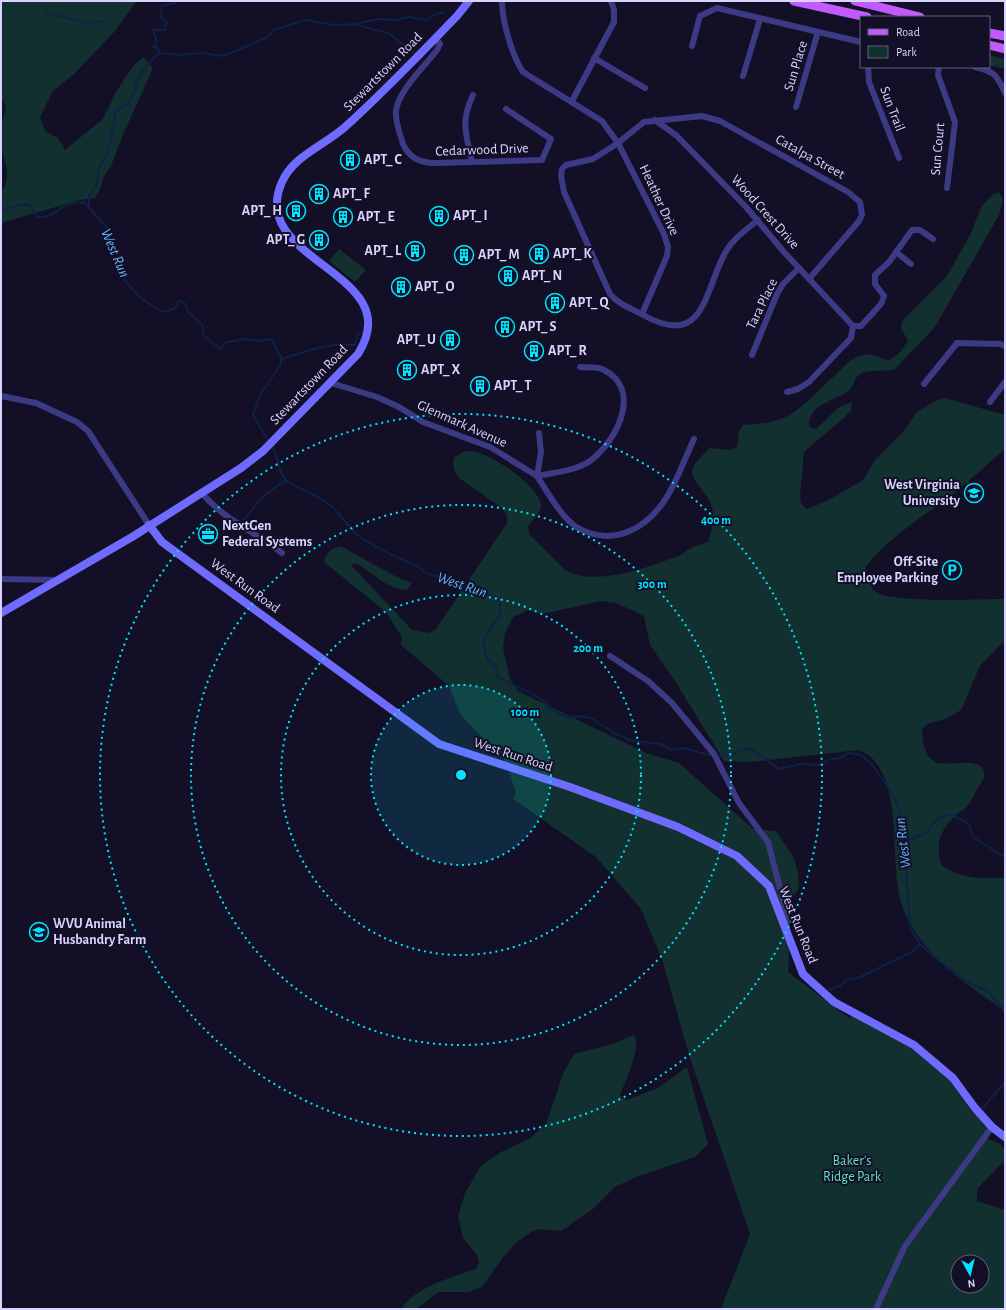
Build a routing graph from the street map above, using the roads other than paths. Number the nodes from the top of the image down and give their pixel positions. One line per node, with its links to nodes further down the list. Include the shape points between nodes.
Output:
1 (469, 1): 12 (street, Stewartstown Road)
2 (502, 1): 25 (street, Heather Drive, via 511,50 523,72)
3 (611, 1): 17 (street, via 614,22)
4 (794, 1): 6 (main road)
5 (855, 1): 7 (main road)
6 (862, 16)
7 (916, 16)
8 (760, 19): 9 (street); 15 (street, via 717,8 700,16); 21 (street)
9 (818, 32): 13 (street); 26 (street, Sun Place)
10 (990, 33): 11 (main road)
11 (1005, 36)
12 (436, 38): 31 (street, Cedarwood Drive, via 440,44 438,50 405,91 398,104 396,112 400,135 406,149 420,162); 45 (street, Stewartstown Road, via 344,128 298,161 285,175 281,184 277,203 282,227 294,242 356,292 367,312 367,336 362,348)
13 (860, 42)
14 (990, 45): 16 (main road)
15 (692, 46)
16 (1005, 49)
17 (594, 58): 22 (street); 25 (street)
18 (868, 68): 30 (street, Sun Trail, via 869,82)
19 (939, 68): 32 (street, Sun Court, via 938,75 955,122)
20 (979, 68): 23 (street, via 998,77)
21 (743, 76)
22 (645, 88)
23 (1005, 93)
24 (473, 95): 31 (street, via 467,109 465,124)
25 (572, 101): 29 (street, Heather Drive, via 602,120)
26 (796, 107)
27 (506, 109): 31 (street, Cedarwood Drive, via 551,139 542,160)
28 (655, 120): 29 (street, Catalpa Street, via 644,122); 33 (street, Wood Crest Drive, via 676,136); 38 (street, Catalpa Street, via 702,116 720,121 856,197 862,208 860,222)
29 (618, 143): 39 (street, Heather Drive, via 664,234 668,247 667,256); 39 (street, Catalpa Street, via 593,158 566,165 562,169 561,183 610,294 622,305)
30 (899, 158)
31 (472, 162)
32 (947, 188)
33 (758, 220): 37 (street, Wood Crest Drive); 39 (street, via 724,254 705,302 695,317 675,325 664,325)
34 (933, 239): 35 (street, via 920,230 912,230)
35 (896, 252): 36 (street); 40 (street, via 875,275 875,284 883,292 884,300 861,326)
36 (911, 264)
37 (799, 268): 38 (street, Wood Crest Drive); 42 (street, Tara Place, via 777,294)
38 (809, 279): 40 (street, Wood Crest Drive)
39 (642, 314)
40 (853, 326): 47 (street, via 851,338 809,382)
41 (1005, 346): 46 (street, via 957,343)
42 (752, 355)
43 (580, 367): 52 (street, via 603,369 615,377 623,388 624,415 611,440 594,458 570,470)
44 (1005, 382): 49 (street)
45 (331, 383): 52 (street, Glenmark Avenue, via 377,397 423,422 490,447); 53 (street, Stewartstown Road, via 263,451 232,475)
46 (924, 384)
47 (787, 392)
48 (1, 396): 54 (street, West Run Road, via 36,402 88,430)
49 (990, 402)
50 (540, 433): 52 (street, via 541,452)
51 (694, 440): 52 (street, via 668,495 652,516 636,530 614,535 596,535 578,528 557,507)
52 (537, 476)
53 (202, 493): 54 (street, Stewartstown Road); 55 (street, via 207,500 232,519)
54 (149, 525): 57 (street, Stewartstown Road); 60 (street, West Run Road, via 162,542 439,744 570,787 678,827 737,856 769,886)
55 (282, 553)
56 (1, 579): 57 (street)
57 (57, 580): 58 (street, Stewartstown Road)
58 (1, 613)
59 (610, 656): 60 (street, via 648,681 672,703 714,754 739,803 768,842 785,908)
60 (786, 928): 61 (street, West Run Road, via 803,974 834,1002 914,1045 953,1078)
61 (992, 1127): 62 (street, West Run Road); 63 (street, via 905,1246)
62 (1005, 1137)
63 (876, 1309)

